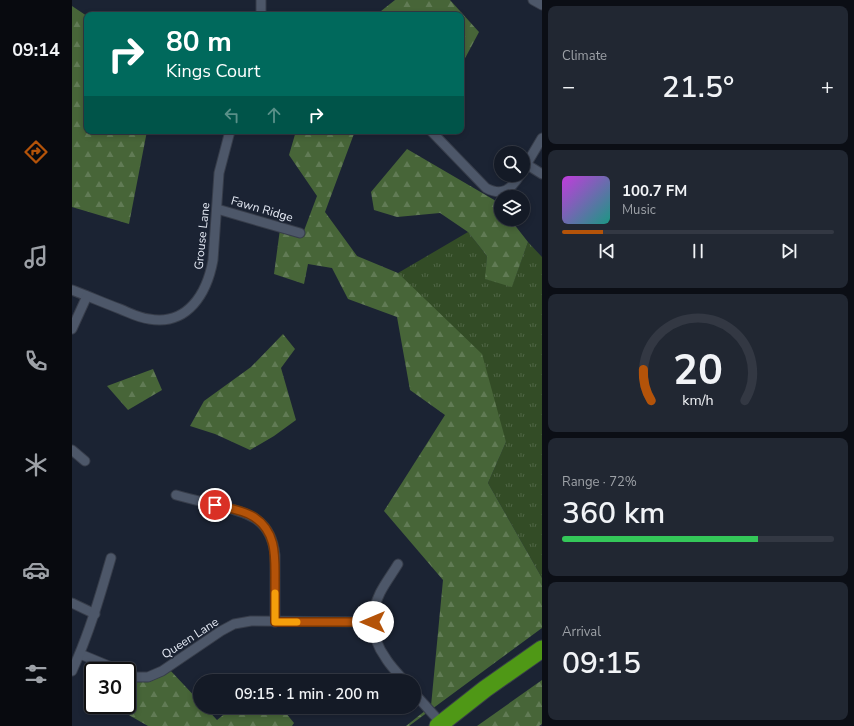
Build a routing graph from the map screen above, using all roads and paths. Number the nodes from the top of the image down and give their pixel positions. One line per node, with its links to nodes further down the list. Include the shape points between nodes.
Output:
1 (261, 0): 4 (street)
2 (533, 0): 3 (street)
3 (542, 6)
4 (261, 12)
5 (229, 134): 12 (street, Grouse Lane, via 219,173)
6 (434, 134): 11 (street, via 486,188 496,192 506,190)
7 (542, 138): 8 (street)
8 (530, 158)
9 (530, 169): 10 (street)
10 (542, 174)
11 (516, 182)
12 (217, 209): 13 (street, Fawn Ridge); 15 (street, Grouse Lane, via 210,274 203,292 186,312 164,320 148,319)
13 (300, 233)
14 (72, 290): 15 (street, Grouse Lane)
15 (87, 296): 16 (street)
16 (72, 329)
17 (72, 450): 18 (street)
18 (85, 460)
19 (176, 495): 24 (street, via 242,512 260,521 266,528 275,554)
20 (111, 558): 23 (street)
21 (398, 564): 25 (street, via 380,592 374,608)
22 (72, 603): 23 (street)
23 (95, 614): 27 (street)
24 (275, 622): 25 (street, Queen Lane); 32 (street, Queen Lane, via 251,621 234,624 221,630 162,671 148,677)
25 (373, 622): 31 (street, via 376,639 384,656)
26 (542, 649): 34 (highway, via 485,689)
27 (80, 654): 28 (street); 30 (street)
28 (99, 662)
29 (542, 662): 34 (highway)
30 (72, 671)
31 (398, 674)
32 (136, 677)
33 (421, 700): 34 (street)
34 (445, 725)

